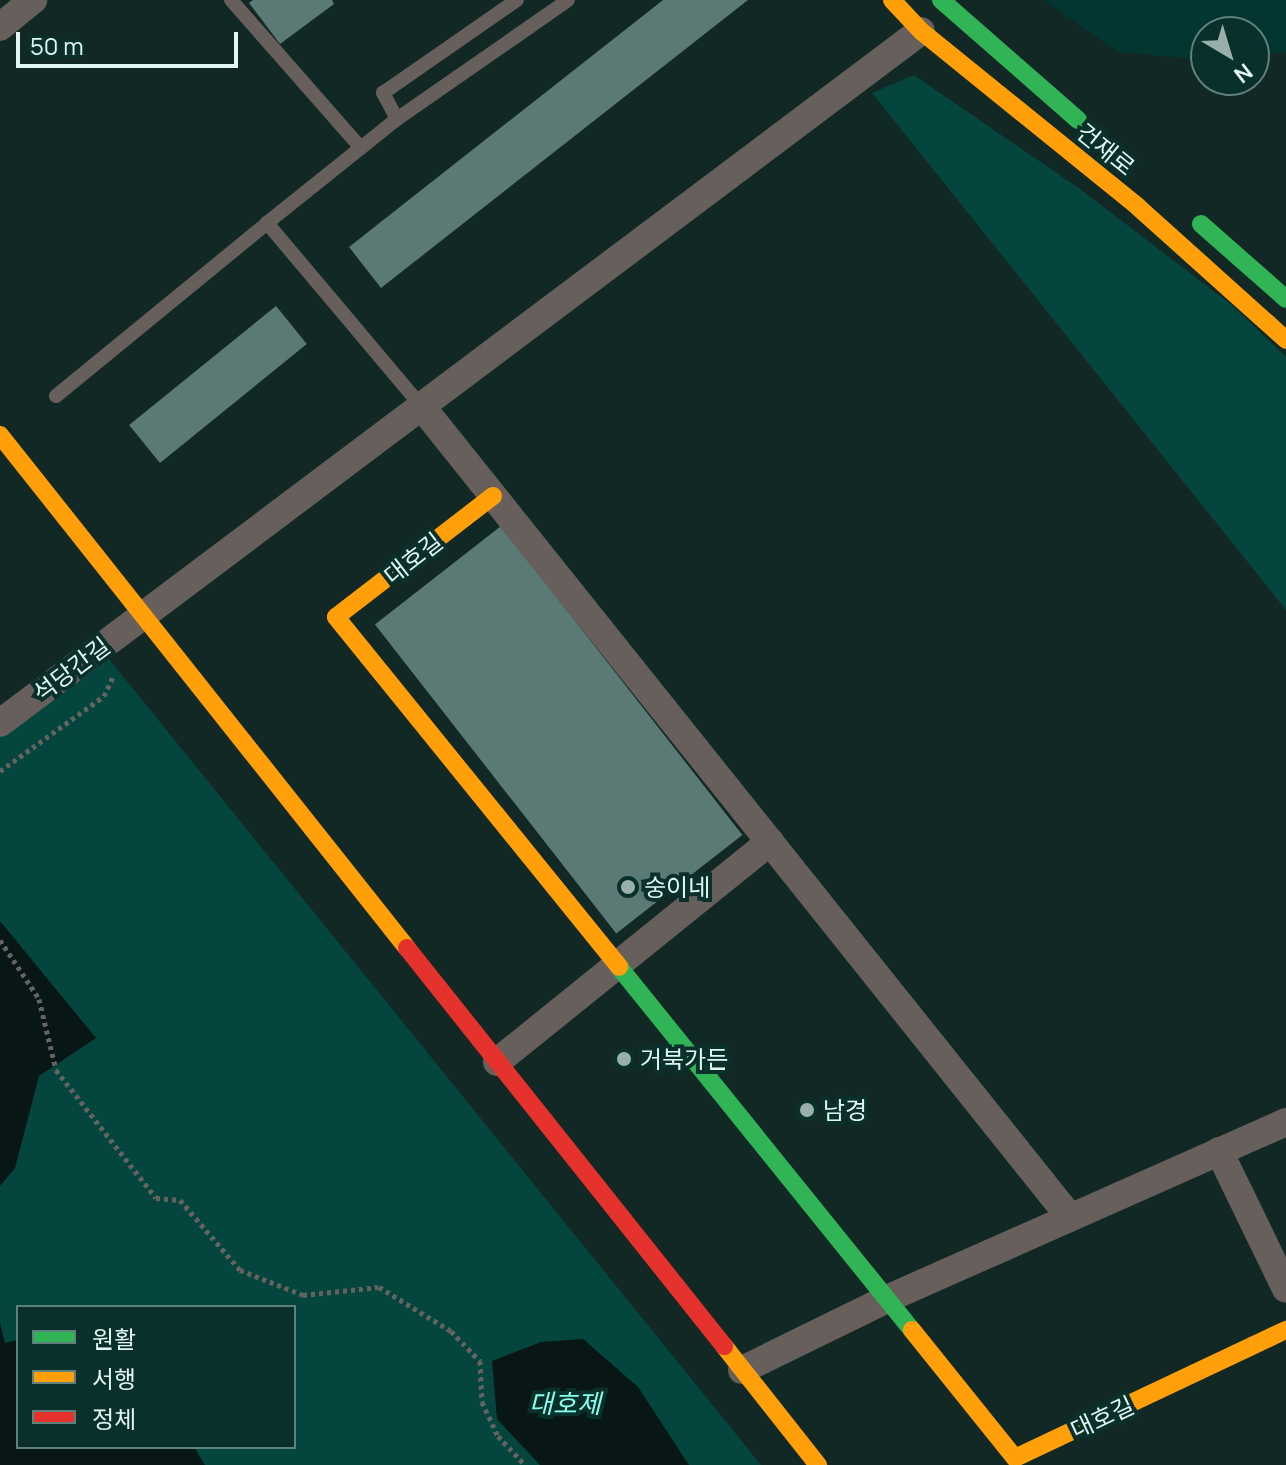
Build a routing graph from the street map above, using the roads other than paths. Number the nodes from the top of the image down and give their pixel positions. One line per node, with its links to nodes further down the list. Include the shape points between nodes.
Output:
1 (33, 0): 7 (street)
2 (231, 0): 11 (lane)
3 (517, 0): 9 (lane, via 383,93)
4 (568, 0): 9 (lane)
5 (892, 0): 8 (street, 건재로)
6 (941, 0): 10 (street, 건재로)
7 (0, 27)
8 (921, 31): 15 (street, 건재로, via 1138,207); 17 (street, 석당간길)
9 (397, 119): 11 (lane)
10 (1091, 131)
11 (361, 148): 13 (lane)
12 (1184, 210): 14 (street)
13 (267, 223): 16 (lane); 17 (lane)
14 (1286, 299)
15 (1286, 340)
16 (56, 396)
17 (422, 407): 19 (street); 20 (street, 석당간길)
18 (0, 435): 20 (street)
19 (493, 496): 22 (street); 23 (street, 대호길, via 336,617)
20 (142, 615): 21 (street, 석당간길); 24 (street)
21 (0, 723)
22 (770, 842): 23 (street); 27 (street)
23 (618, 965): 24 (street); 29 (street, 대호길)
24 (497, 1062): 31 (street)
25 (1286, 1122): 26 (street)
26 (1219, 1151): 27 (street); 28 (street)
27 (1069, 1216): 29 (street)
28 (1286, 1289)
29 (889, 1298): 30 (street, 대호길, via 1015,1458); 31 (street)
30 (1286, 1330)
31 (742, 1370): 32 (street)
32 (818, 1465)

